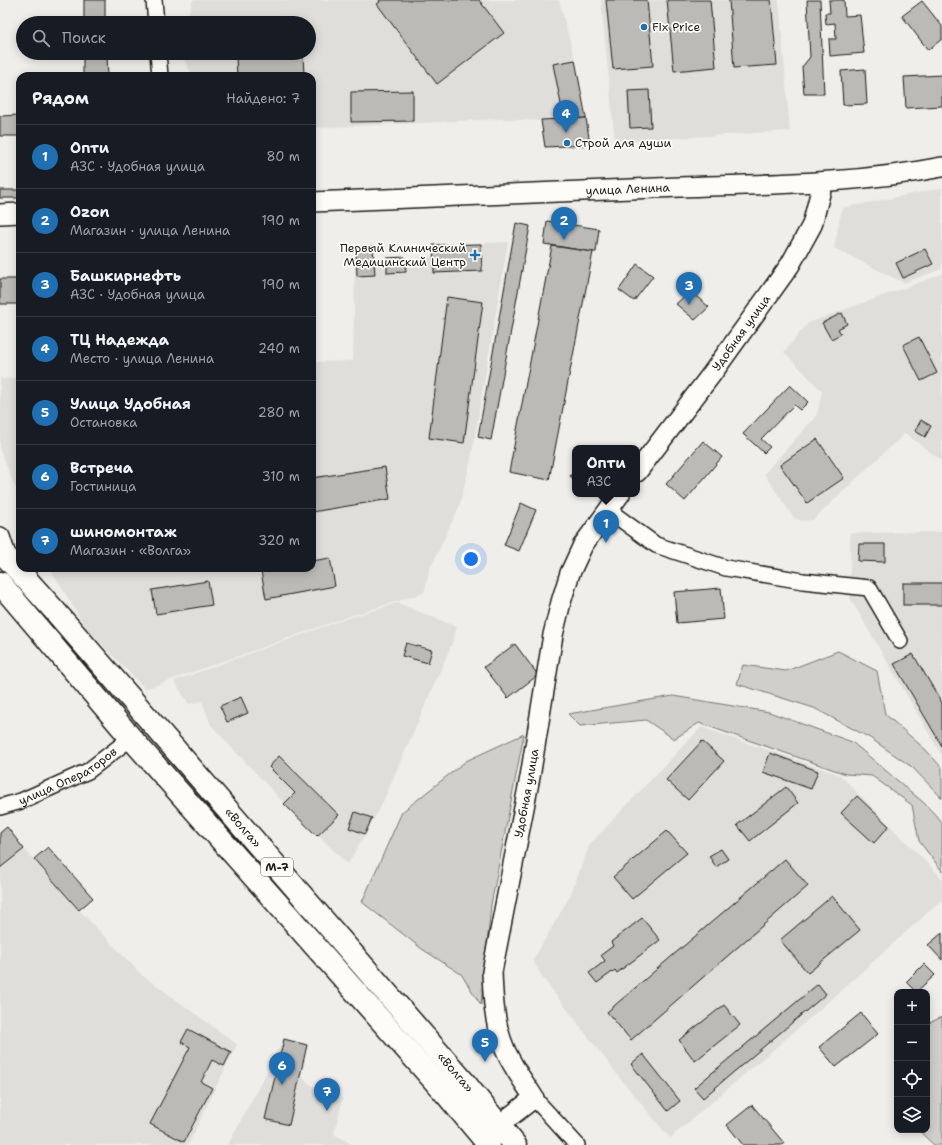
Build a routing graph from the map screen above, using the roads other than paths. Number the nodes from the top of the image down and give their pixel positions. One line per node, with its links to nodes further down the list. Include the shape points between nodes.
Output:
1 (154, 0): 2 (street)
2 (155, 16)
3 (159, 60): 4 (street)
4 (160, 72)
5 (942, 167): 6 (main road, улица Ленина)
6 (823, 182): 7 (main road, улица Ленина); 10 (main road, Удобная улица, via 812,225 790,265)
7 (316, 202)
8 (16, 213): 9 (main road)
9 (0, 214)
10 (640, 468)
11 (618, 497): 12 (main road, Удобная улица)
12 (608, 510): 18 (street, via 656,545 726,568 803,581 869,588); 21 (main road, Удобная улица, via 583,545 570,573 561,602 492,972 492,1002 497,1028 510,1059)
13 (0, 537): 14 (main road)
14 (4, 554): 15 (highway, «Волга» / М-7)
15 (16, 567)
16 (20, 572): 22 (highway, «Волга» / М-7, via 458,1075)
17 (0, 583): 19 (highway, «Волга» / М-7)
18 (900, 641)
19 (131, 738): 20 (street, улица Операторов, via 88,771 21,801); 22 (highway, «Волга» / М-7)
20 (0, 807)
21 (534, 1098): 22 (main road); 24 (street)
22 (486, 1138): 23 (highway, «Волга» / М-7)
23 (515, 1145)
24 (577, 1145)

